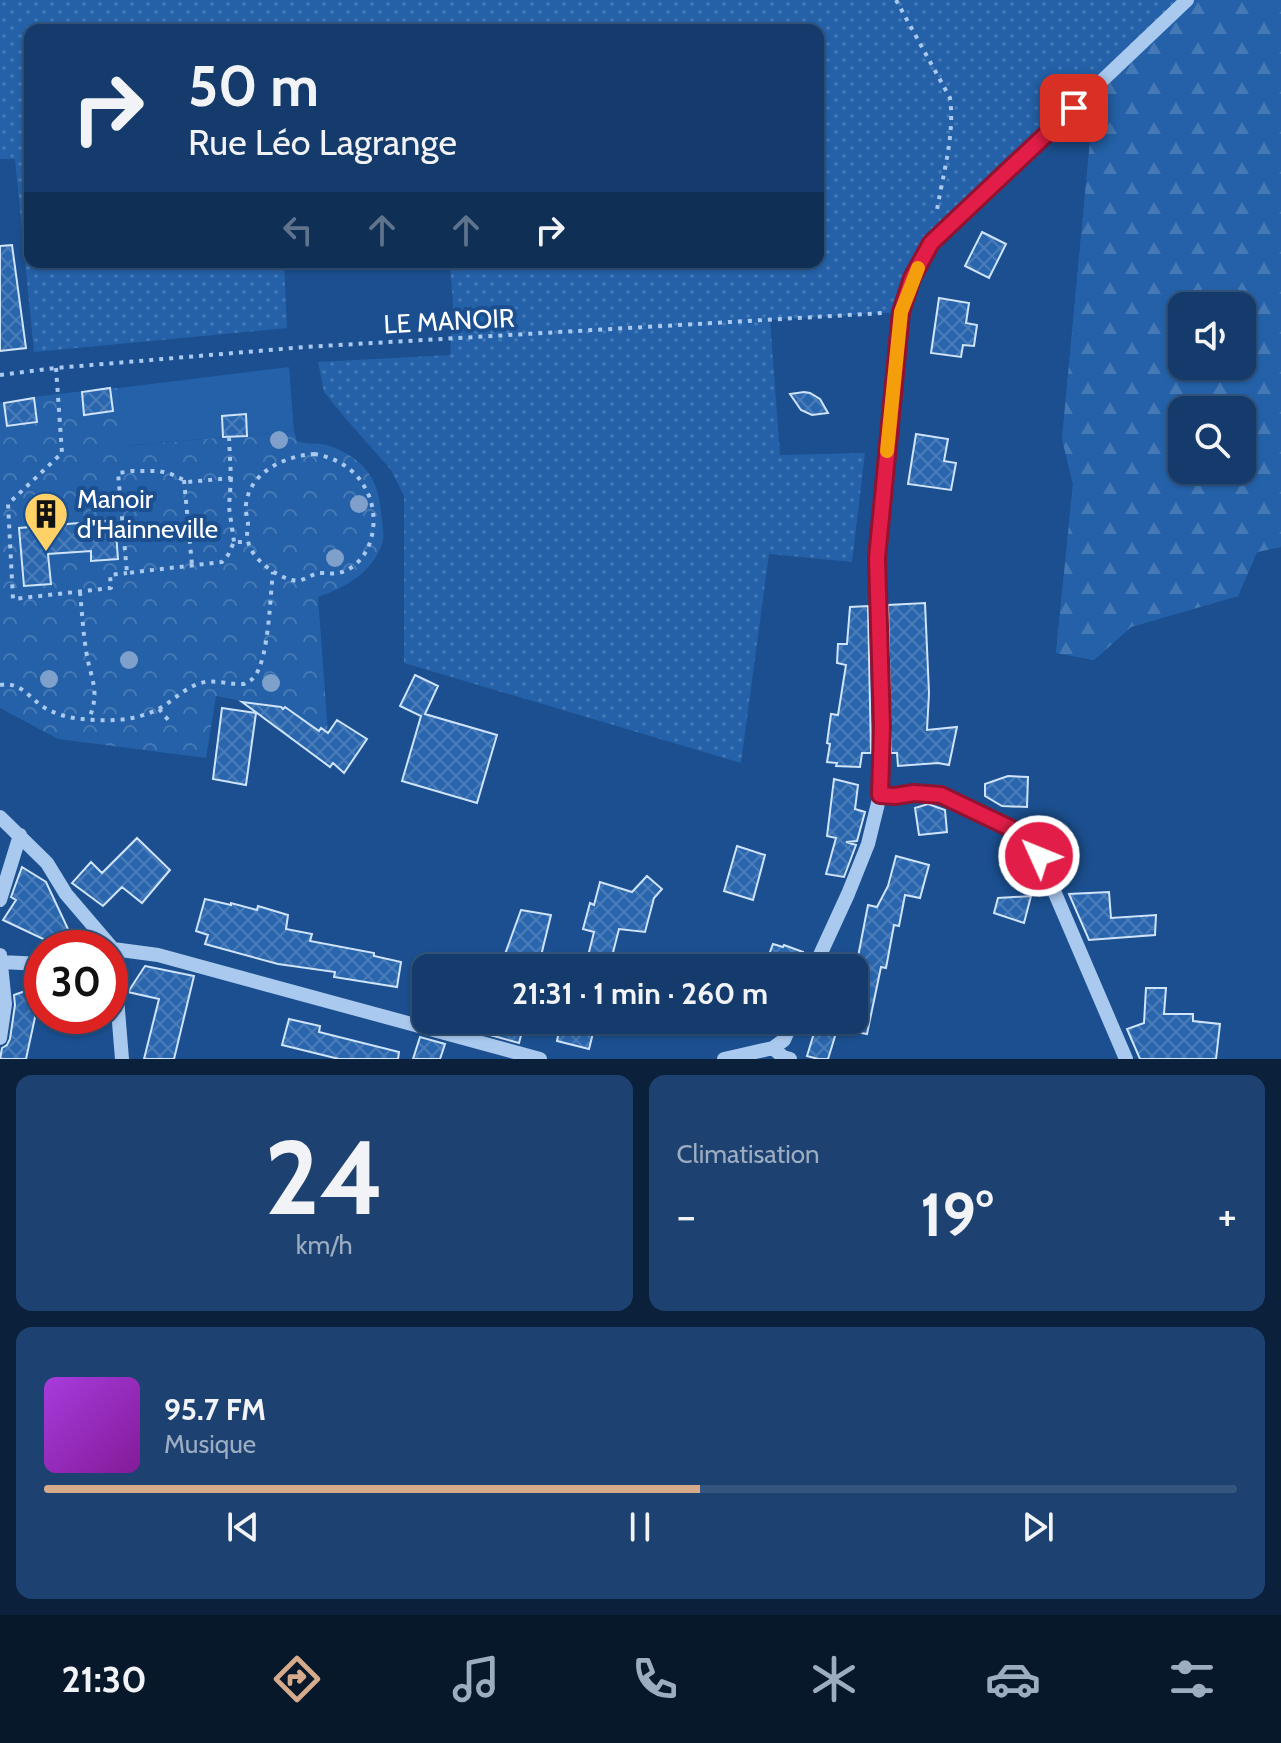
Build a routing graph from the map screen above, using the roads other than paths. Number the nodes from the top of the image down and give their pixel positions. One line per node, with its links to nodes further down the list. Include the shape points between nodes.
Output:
1 (1187, 0): 2 (street, via 931,243 912,278 901,312 877,558)
2 (880, 795): 8 (street, via 868,844); 21 (street, via 941,795 1010,828 1039,856)
3 (0, 817): 4 (street)
4 (20, 835): 5 (street); 6 (street)
5 (0, 900)
6 (96, 930)
7 (128, 952): 18 (street, via 158,955)
8 (820, 954)
9 (0, 955): 10 (street)
10 (1, 962): 11 (street); 14 (street, via 5,1004)
11 (24, 963)
12 (120, 1034): 17 (street)
13 (787, 1034): 15 (street)
14 (0, 1037)
15 (773, 1048): 16 (street); 20 (street)
16 (751, 1057): 19 (street)
17 (122, 1059)
18 (540, 1059)
19 (724, 1059)
20 (790, 1059)
21 (1126, 1059)

